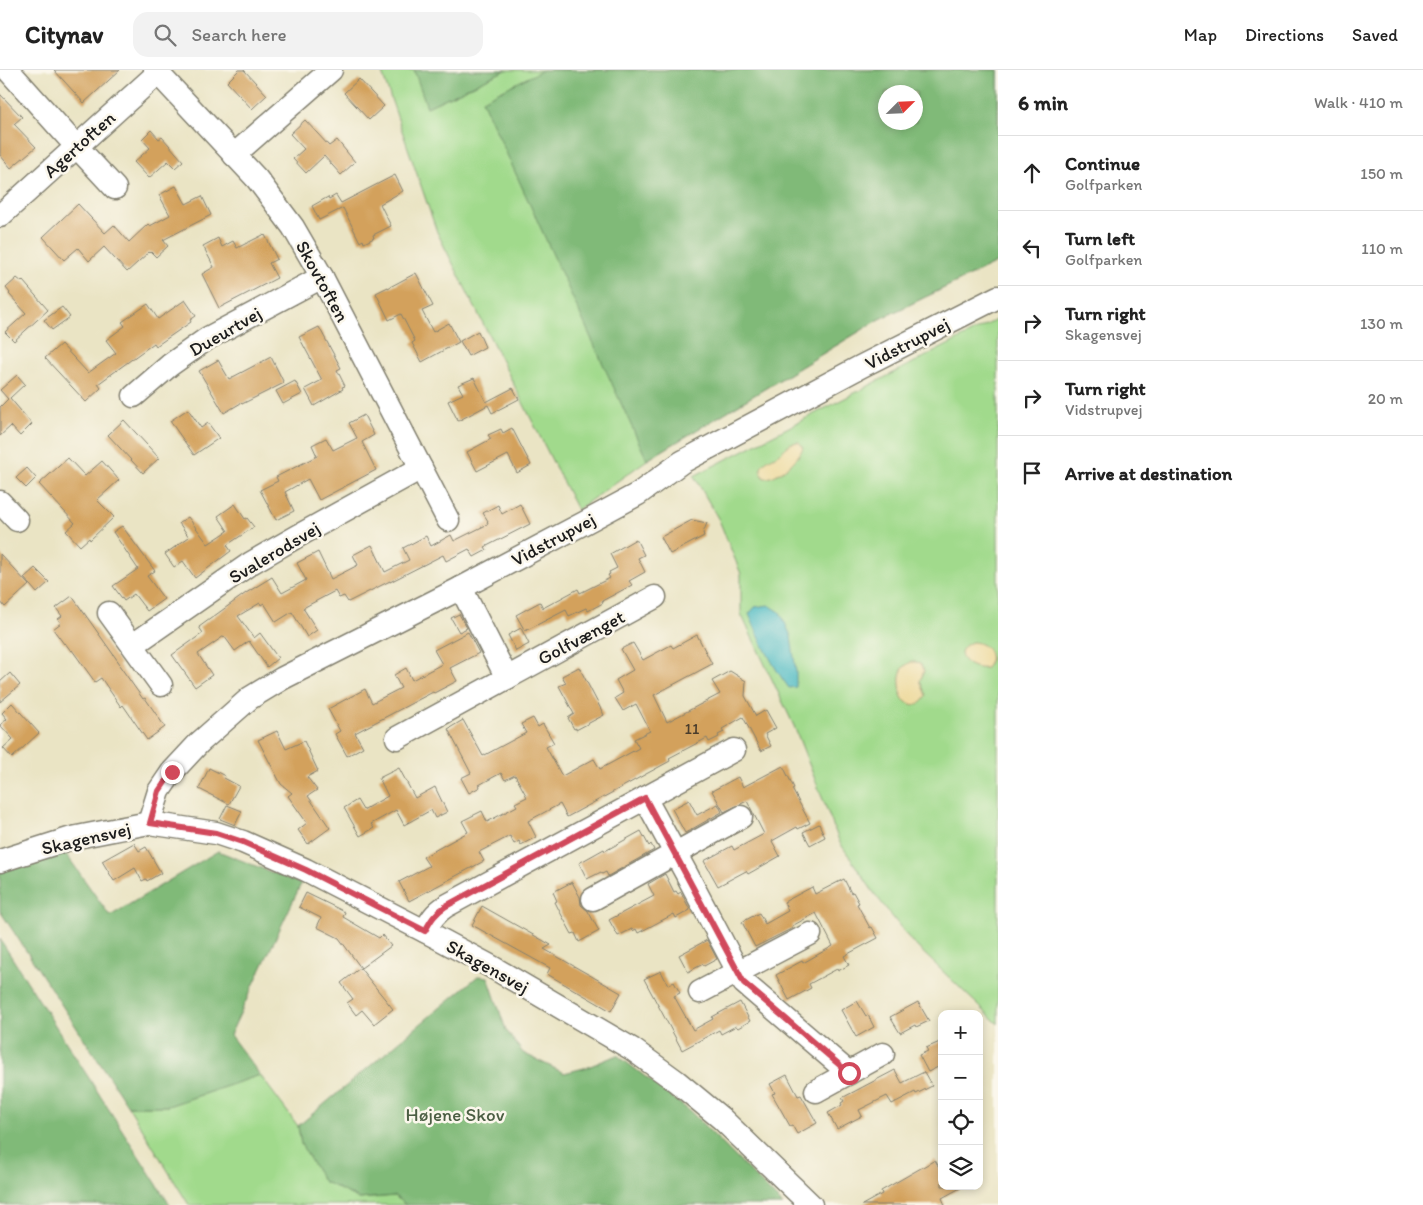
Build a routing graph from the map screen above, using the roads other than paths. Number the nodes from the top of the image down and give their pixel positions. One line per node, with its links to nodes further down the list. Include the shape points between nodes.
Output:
1 (8, 70): 4 (street)
2 (331, 70): 5 (street)
3 (156, 71): 4 (street, Agertoften); 5 (street, Skovtoften)
4 (76, 146): 6 (street); 7 (street, Agertoften)
5 (234, 155): 8 (street, Skovtoften, via 258,179 293,227)
6 (116, 188)
7 (0, 216)
8 (322, 277): 10 (street, Dueurtvej, via 208,338 170,364); 11 (street, Skovtoften)
9 (998, 297): 15 (street, Vidstrupvej, via 691,457 638,494)
10 (134, 396)
11 (422, 468): 14 (street, Skovtoften); 18 (street, Svalerodsvej, via 251,563)
12 (0, 502): 13 (street)
13 (17, 520)
14 (448, 520)
15 (461, 588): 19 (street); 25 (street, Vidstrupvej, via 250,698 199,742 172,772 159,791)
16 (655, 597): 19 (street, Golfvænget)
17 (109, 613): 18 (street)
18 (133, 645): 20 (street)
19 (507, 678): 21 (street, Golfvænget)
20 (161, 684)
21 (397, 738)
22 (734, 750): 23 (street)
23 (645, 798): 26 (street); 29 (street, via 437,911)
24 (741, 817): 26 (street)
25 (150, 823): 27 (street, Skagensvej, via 72,838); 29 (street, Skagensvej, via 216,833 243,842 306,870)
26 (675, 854): 28 (street); 31 (street)
27 (0, 861)
28 (593, 899)
29 (425, 931): 36 (street, Skagensvej, via 632,1049 722,1119)
30 (810, 934): 31 (street)
31 (738, 972): 32 (street); 34 (street, via 744,983)
32 (700, 992)
33 (883, 1054): 34 (street)
34 (849, 1073): 35 (street)
35 (816, 1091)
36 (811, 1205)

